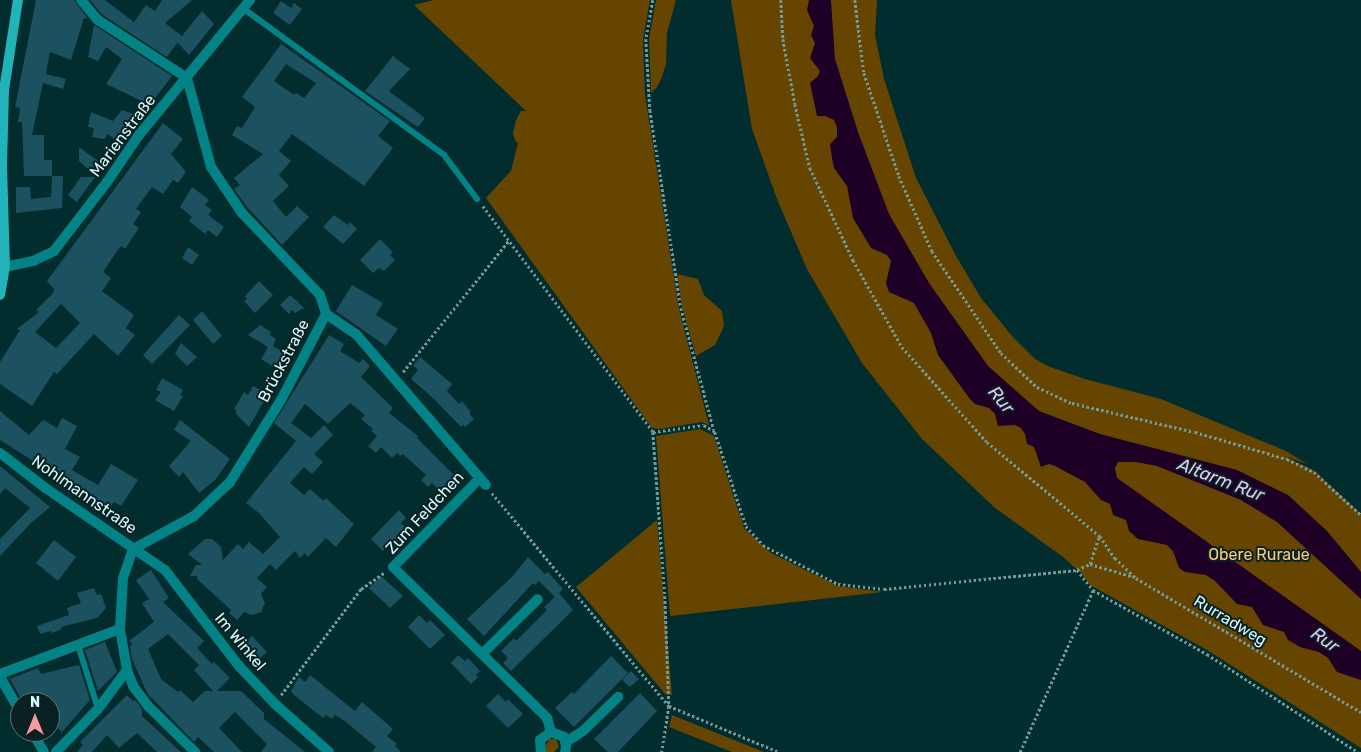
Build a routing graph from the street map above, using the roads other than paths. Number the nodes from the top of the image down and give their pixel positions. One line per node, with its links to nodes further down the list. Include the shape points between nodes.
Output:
1 (18, 0): 6 (main road)
2 (82, 0): 5 (street, via 98,20)
3 (250, 0): 4 (street, Marienstraße)
4 (244, 9): 5 (street, Marienstraße); 7 (lane, via 444,155)
5 (187, 78): 8 (street, Marienstraße, via 139,135 54,251 33,261); 10 (street, Brückstraße, via 211,168 242,213 320,295)
6 (2, 88): 8 (main road)
7 (477, 199)
8 (5, 267): 9 (main road)
9 (0, 295)
10 (326, 314): 12 (street, Brückstraße, via 281,400 230,482 194,516); 16 (street, Zum Feldchen, via 356,334 483,481 394,567)
11 (0, 453): 12 (street, Nohlmannstraße)
12 (133, 549): 14 (street, Nohlmannstraße, via 123,578); 26 (street, Im Winkel, via 165,570 239,666 275,704)
13 (538, 599): 16 (street)
14 (120, 629): 15 (street); 17 (street, Nohlmannstraße)
15 (78, 645): 18 (street); 21 (lane)
16 (482, 654): 22 (street, Zum Feldchen, via 547,718)
17 (127, 670): 21 (street); 25 (street, Nohlmannstraße, via 133,686 148,706)
18 (0, 675): 19 (street)
19 (10, 693)
20 (618, 697): 23 (street, Zum Feldchen)
21 (98, 709): 24 (street)
22 (551, 732): 23 (street, Zum Feldchen, via 560,734); 27 (street, via 540,740)
23 (565, 747)
24 (56, 752)
25 (195, 752)
26 (329, 752)
27 (541, 752)

